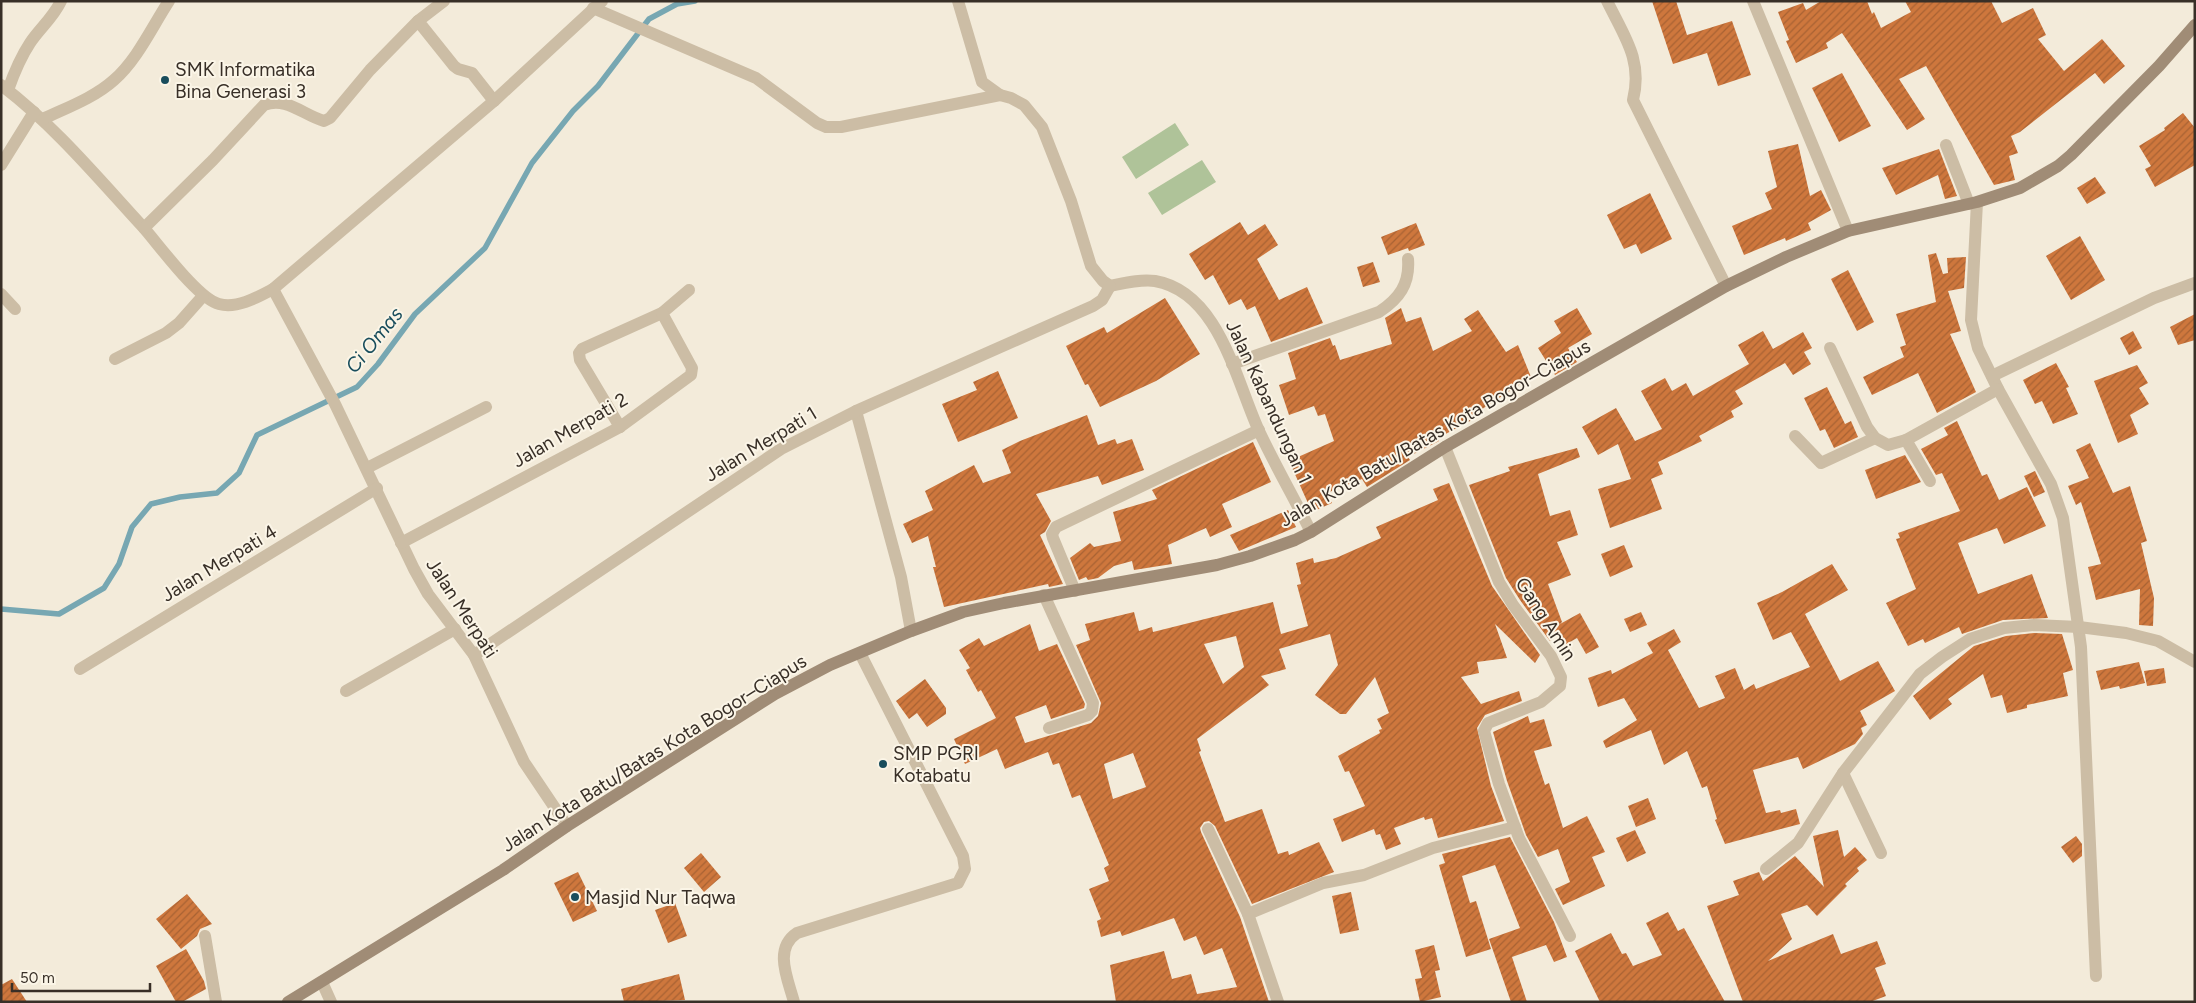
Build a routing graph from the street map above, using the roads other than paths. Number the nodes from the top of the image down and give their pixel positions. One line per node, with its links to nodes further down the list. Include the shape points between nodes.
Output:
1 (60, 1): 9 (street)
2 (66, 1): 9 (street)
3 (169, 1): 15 (street, via 137,52 114,81 101,90)
4 (444, 1): 10 (street)
5 (958, 1): 13 (street, via 982,82)
6 (1607, 1): 24 (street, via 1635,60 1637,84 1633,100)
7 (1753, 1): 20 (street)
8 (598, 5): 13 (street, via 656,37 756,78 810,119 826,127 841,128); 14 (street)
9 (54, 14): 12 (street, via 31,41)
10 (418, 21): 14 (street, via 454,66 472,73); 19 (street, via 370,70 330,118 324,121 317,119 285,103 264,105)
11 (2195, 25): 18 (main road, Jalan Kota Batu/Batas Kota Bogor–Ciapus, via 2095,132 2058,166 2020,188)
12 (5, 87): 15 (street)
13 (1000, 95): 23 (street, via 1024,105 1042,127 1092,266)
14 (494, 101): 25 (street)
15 (38, 116): 17 (street); 19 (street)
16 (1946, 145): 18 (street)
17 (1, 165)
18 (1973, 203): 20 (main road, Jalan Kota Batu/Batas Kota Bogor–Ciapus); 34 (street, via 1971,320 1978,348)
19 (144, 228): 28 (street)
20 (1848, 230): 24 (main road, Jalan Kota Batu/Batas Kota Bogor–Ciapus)
21 (1408, 258): 33 (street, via 1405,286 1394,302 1379,312)
22 (2195, 283): 34 (street, via 2154,298)
23 (1110, 286): 33 (street, Jalan Kabandungan 1, via 1145,280 1181,292 1206,314); 37 (street, Jalan Merpati 1, via 1102,300 1093,306)
24 (1726, 286): 43 (main road, Jalan Kota Batu/Batas Kota Bogor–Ciapus)
25 (273, 289): 28 (street, via 234,305 219,304); 44 (street, Jalan Merpati)
26 (689, 290): 30 (street)
27 (1, 294): 29 (street)
28 (203, 296): 32 (street, via 173,328)
29 (14, 309)
30 (662, 313): 38 (street, Jalan Merpati 2, via 693,372); 38 (street, via 579,353 580,360)
31 (1830, 348): 41 (street, via 1866,427)
32 (115, 359)
33 (1232, 364): 39 (street, Jalan Kabandungan 1)
34 (1992, 376): 35 (street)
35 (1998, 389): 42 (street); 51 (street, via 2058,499)
36 (486, 407): 44 (street)
37 (856, 411): 53 (street, via 900,575); 55 (street, Jalan Merpati 1, via 761,461)
38 (620, 427): 48 (street, Jalan Merpati 2)
39 (1259, 430): 47 (street, Jalan Kabandungan 1); 49 (street, via 1056,527 1053,538)
40 (1795, 436): 41 (street, via 1821,463)
41 (1875, 438): 42 (street, via 1888,445)
42 (1906, 440): 45 (street)
43 (1445, 447): 47 (main road, Jalan Kota Batu/Batas Kota Bogor–Ciapus); 62 (street, Gang Amin, via 1499,582 1551,656 1561,676 1560,686 1550,696 1484,727 1498,784)
44 (367, 468): 46 (street, Jalan Merpati)
45 (1930, 481)
46 (377, 488): 48 (street, Jalan Merpati); 57 (street, Jalan Merpati 4)
47 (1311, 532): 49 (main road, Jalan Kota Batu/Batas Kota Bogor–Ciapus, via 1268,550 1217,565)
48 (401, 543): 52 (street, Jalan Merpati, via 428,594)
49 (1075, 591): 50 (main road, Jalan Kota Batu/Batas Kota Bogor–Ciapus)
50 (1044, 596): 53 (main road, Jalan Kota Batu/Batas Kota Bogor–Ciapus, via 963,612); 59 (street, via 1093,703 1088,714)
51 (2079, 627): 56 (street, via 2158,641); 60 (street, via 2034,625 2004,628 1970,639 1920,674); 69 (street)
52 (456, 629): 55 (street, Jalan Merpati); 58 (street)
53 (911, 631): 54 (main road, Jalan Kota Batu/Batas Kota Bogor–Ciapus)
54 (860, 653): 61 (main road, Jalan Kota Batu/Batas Kota Bogor–Ciapus, via 775,694); 74 (street, via 963,856 965,869 958,883 792,936 787,942 784,958)
55 (474, 655): 61 (street, Jalan Merpati, via 524,762)
56 (2195, 662)
57 (80, 669)
58 (346, 690)
59 (1049, 728)
60 (1843, 773): 64 (street); 65 (street, via 1798,843)
61 (567, 826): 70 (main road, Jalan Kota Batu/Batas Kota Bogor–Ciapus, via 504,870)
62 (1515, 827): 66 (street, via 1432,848 1364,875 1315,885); 68 (street, Gang Amin)
63 (1208, 829): 66 (street)
64 (1881, 853)
65 (1766, 869)
66 (1248, 914): 75 (street)
67 (205, 936): 71 (street)
68 (1570, 936)
69 (2096, 976)
70 (322, 982): 72 (main road, Jalan Kota Batu/Batas Kota Bogor–Ciapus); 73 (street)
71 (216, 1002)
72 (288, 1002)
73 (331, 1002)
74 (794, 1002)
75 (1278, 1002)

